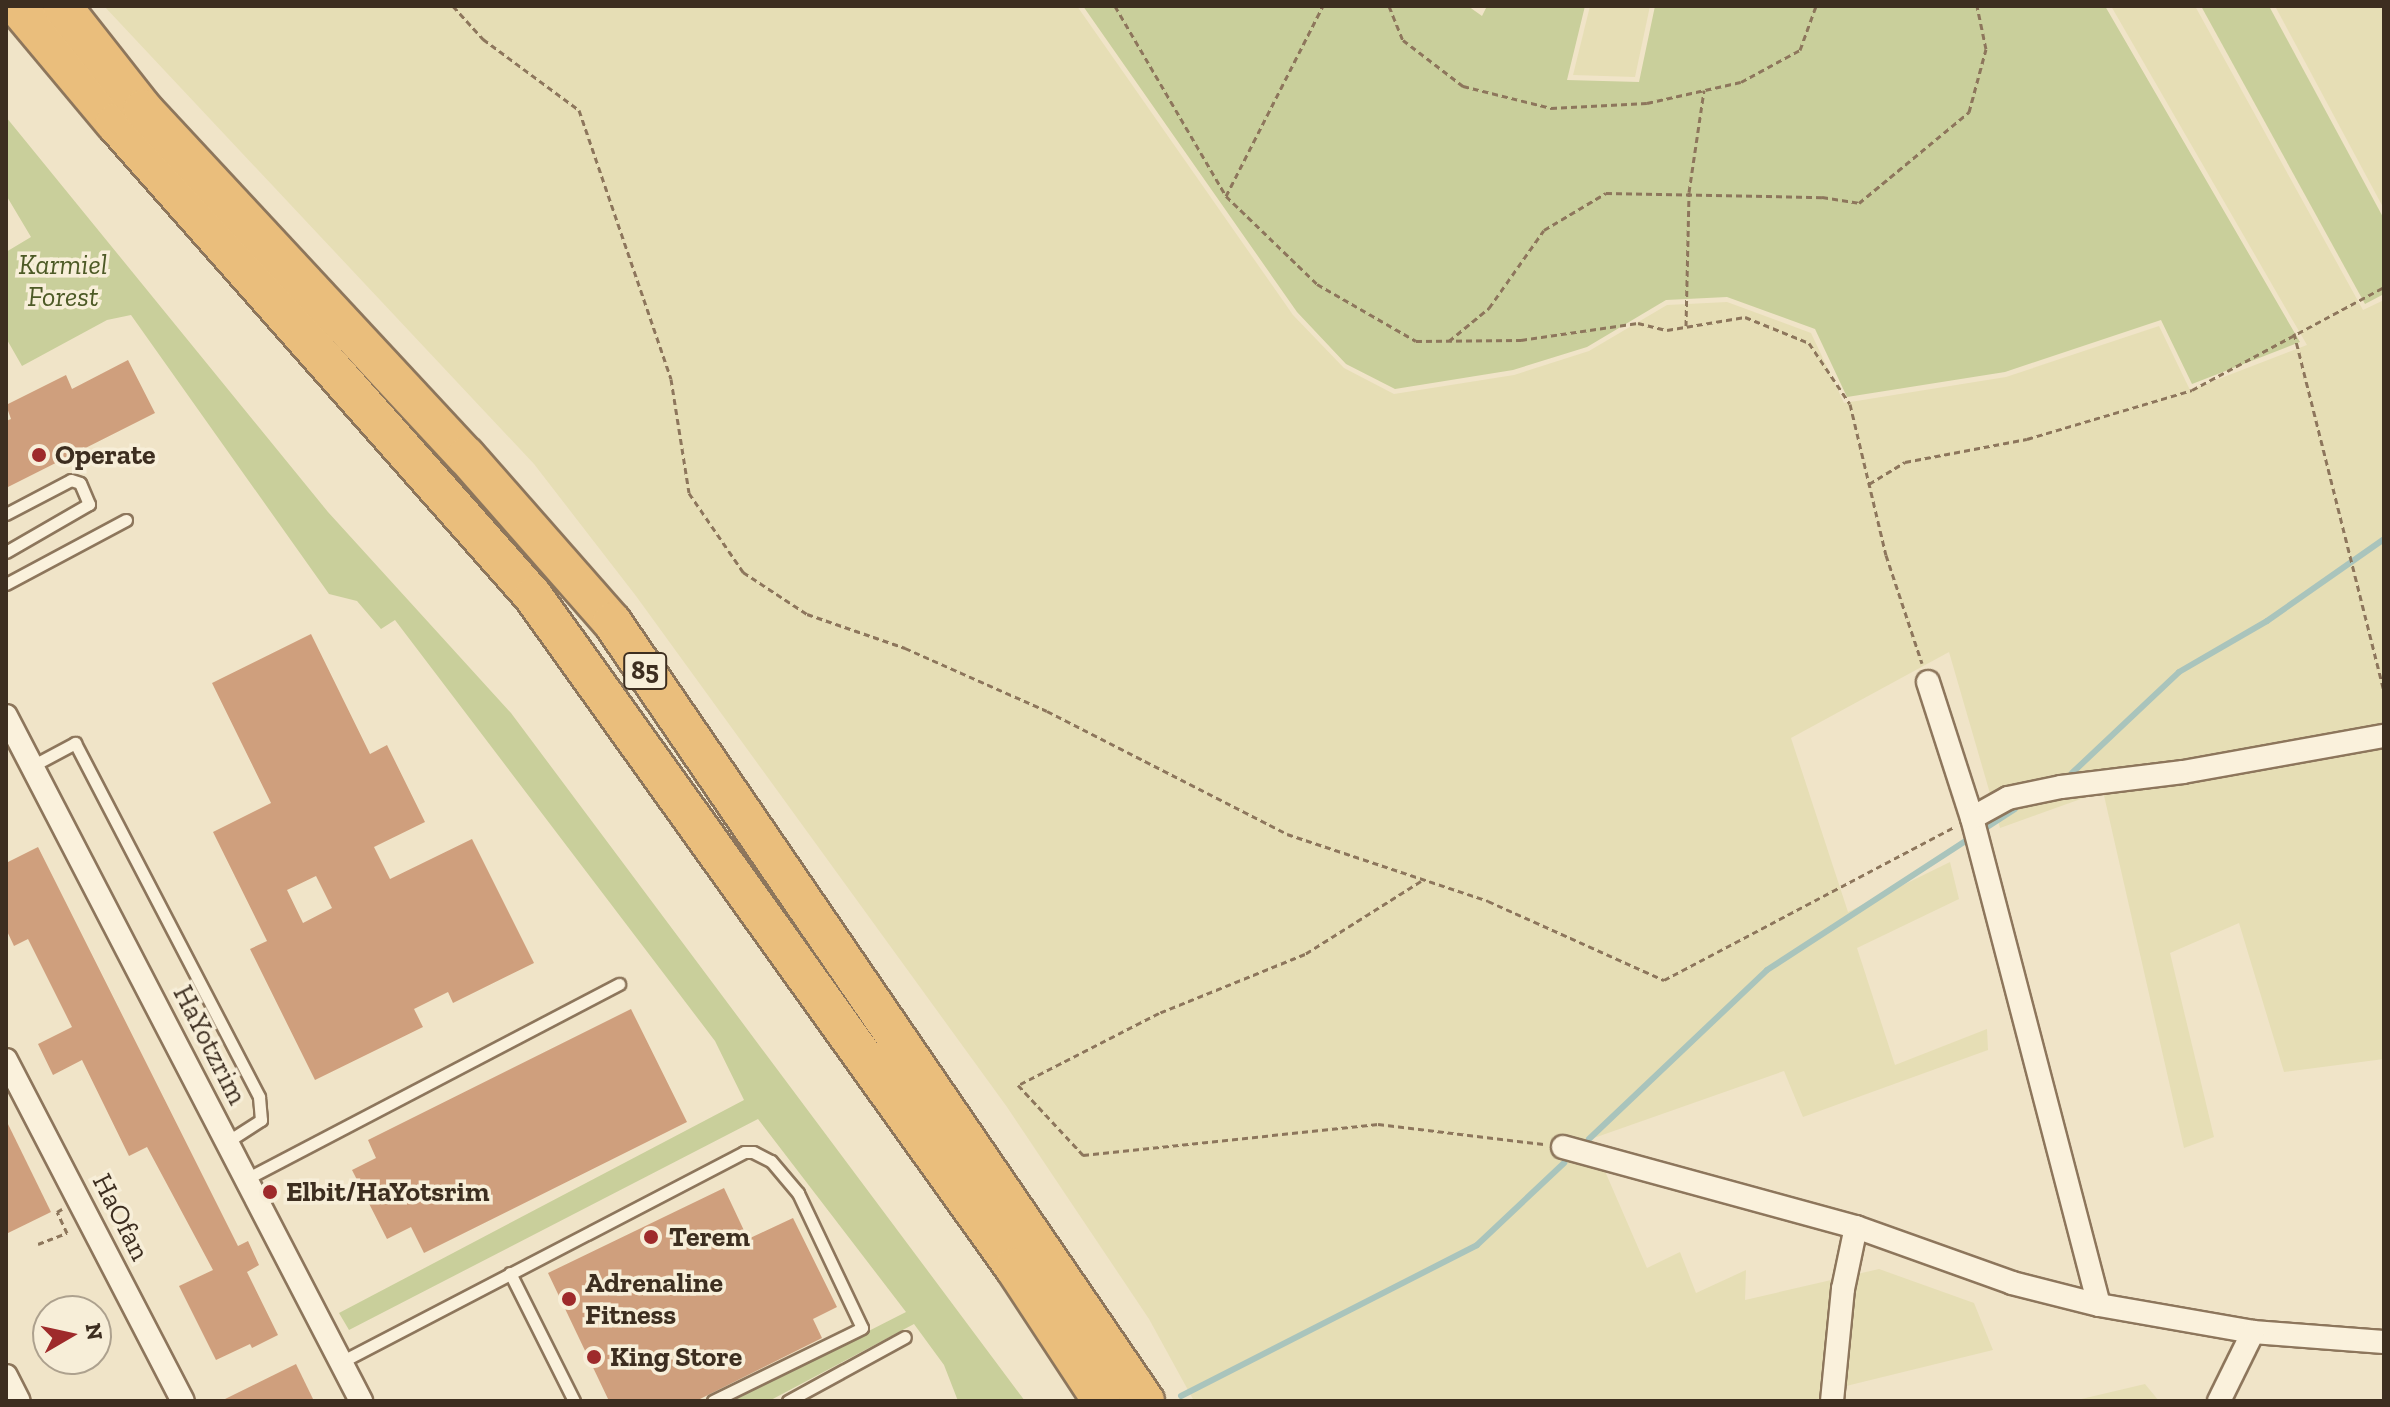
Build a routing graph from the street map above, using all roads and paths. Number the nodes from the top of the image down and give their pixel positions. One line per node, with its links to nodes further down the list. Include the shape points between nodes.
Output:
1 (17, 6): 49 (highway, 85, via 533,596 1014,1267)
2 (62, 6): 50 (highway, 85, via 143,109 466,456 612,622)
3 (453, 6): 27 (path, via 483,39 579,110 671,379 689,493 743,572 807,614 905,648 1047,711 1287,834)
4 (1115, 6): 11 (path)
5 (1323, 6): 11 (path)
6 (1389, 6): 9 (path, via 1403,40 1463,86 1551,108 1647,103)
7 (1816, 6): 9 (path, via 1800,50 1741,82)
8 (1977, 6): 10 (path, via 1986,49 1969,112 1859,203)
9 (1704, 90): 10 (path)
10 (1689, 192): 13 (path); 15 (path, via 1606,193 1544,230 1489,308)
11 (1226, 196): 15 (path, via 1317,284 1416,341)
12 (2384, 287): 14 (path)
13 (1686, 327): 15 (path, via 1667,330 1638,323 1521,340); 16 (path, via 1745,317 1809,343 1850,404)
14 (2294, 333): 16 (path, via 2192,390 2027,439 1905,462); 22 (path)
15 (1449, 341)
16 (1869, 484): 21 (path)
17 (6, 514): 19 (lane, via 71,480 80,483 89,504)
18 (126, 520): 20 (lane)
19 (6, 552)
20 (6, 584)
21 (1928, 682): 26 (street)
22 (2384, 690)
23 (6, 716): 25 (street, HaYotzrim)
24 (2384, 736): 26 (street, via 2183,772 2061,787 2008,798)
25 (32, 766): 30 (street, HaYotzrim); 30 (lane, via 75,743 259,1097 261,1120)
26 (1972, 820): 27 (path, via 1664,980 1488,901); 37 (street)
27 (1421, 881): 31 (path, via 1305,954 1159,1013 1018,1085 1083,1155 1378,1124)
28 (619, 984): 32 (lane)
29 (6, 1060): 33 (street, HaOfan)
30 (227, 1142): 32 (street, HaYotzrim)
31 (1563, 1147): 34 (street)
32 (246, 1179): 41 (street, HaYotzrim)
33 (78, 1198): 35 (path, via 57,1212 67,1233); 44 (street, HaOfan)
34 (1856, 1227): 37 (street, via 2012,1283); 51 (street, via 1843,1289)
35 (38, 1244)
36 (510, 1273): 41 (lane); 46 (lane); 47 (lane, via 744,1152 753,1152 782,1172 798,1193 862,1328)
37 (2099, 1305): 38 (street)
38 (2253, 1332): 40 (street); 52 (street)
39 (905, 1337): 48 (lane)
40 (2384, 1342)
41 (341, 1362): 45 (street, HaYotzrim)
42 (6, 1376): 43 (street)
43 (19, 1401)
44 (183, 1401)
45 (361, 1401)
46 (574, 1401)
47 (713, 1401)
48 (788, 1401)
49 (1102, 1401)
50 (1145, 1401)
51 (1832, 1401)
52 (2219, 1401)

